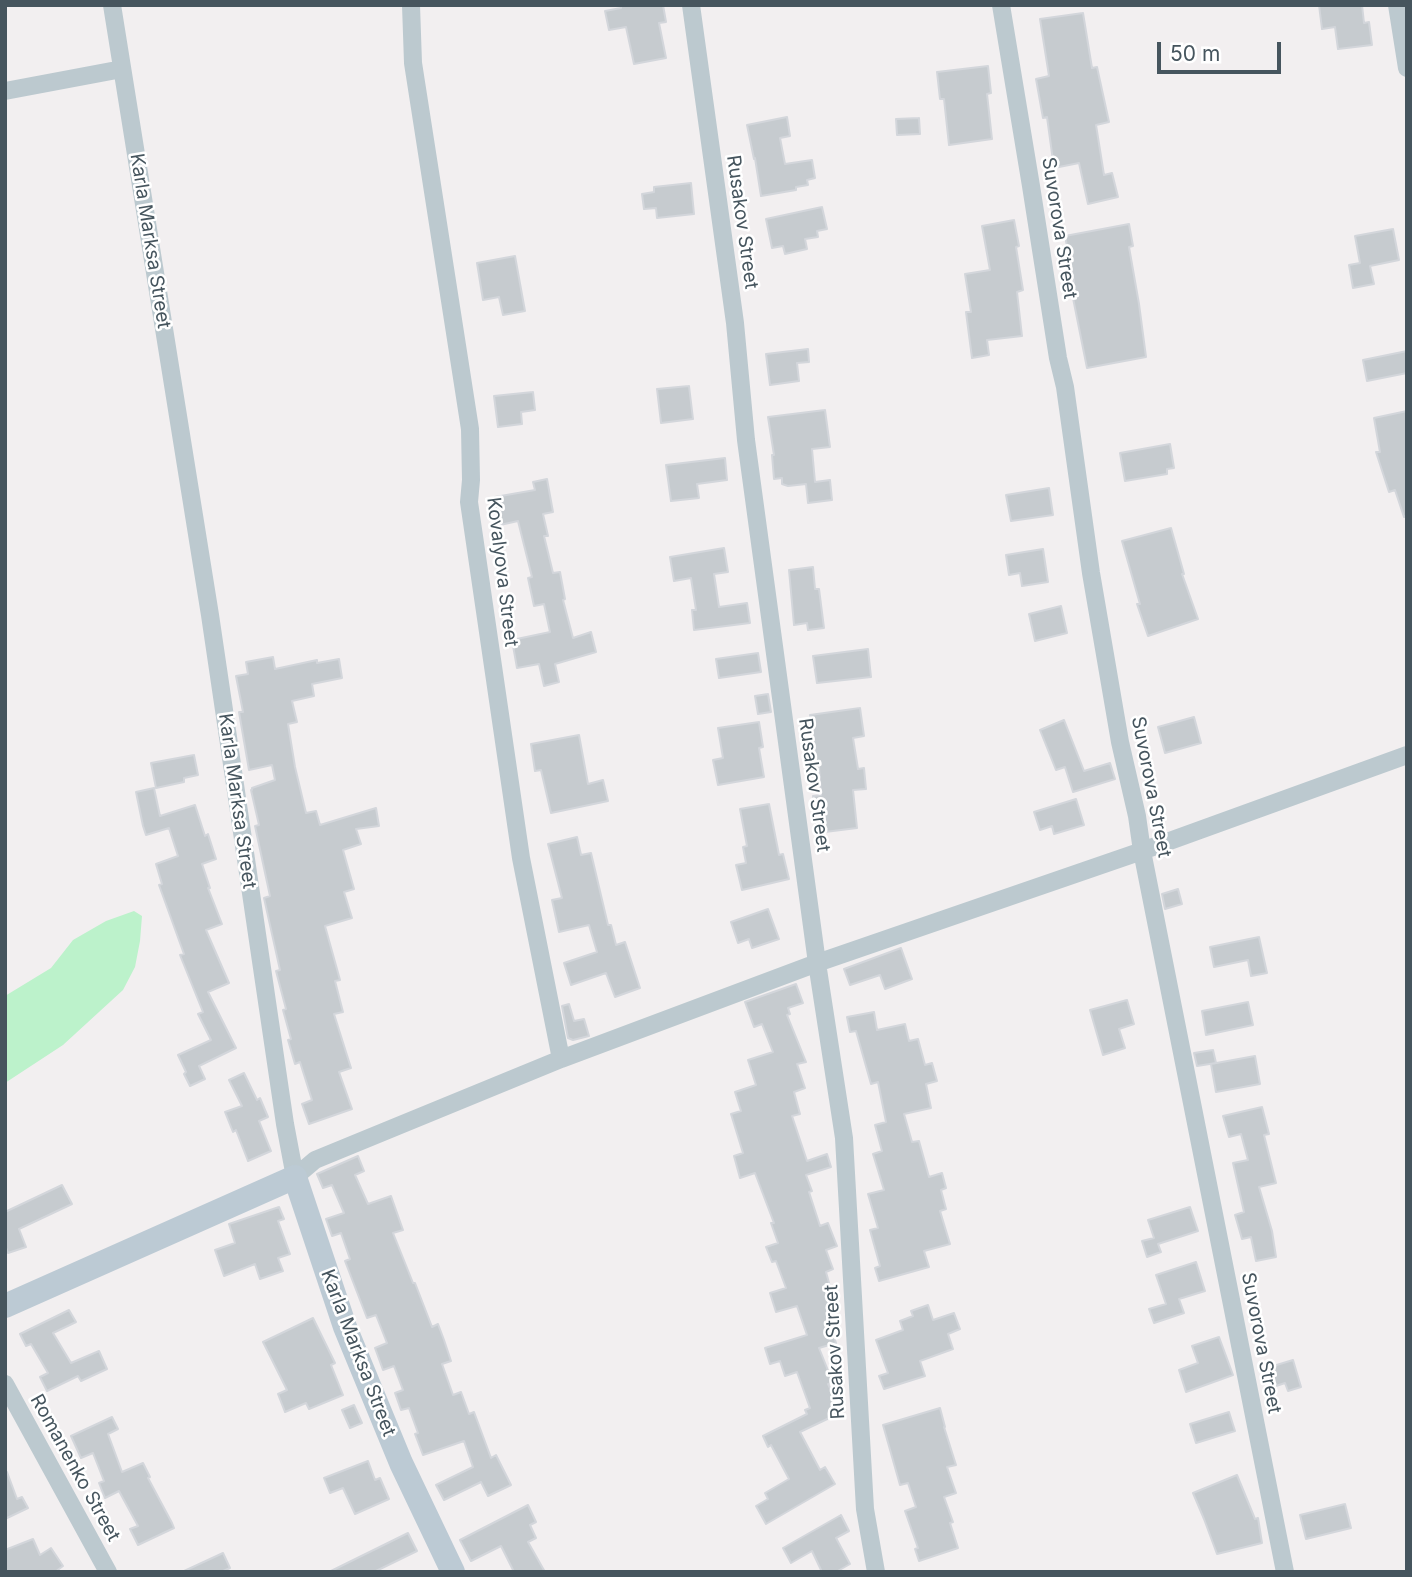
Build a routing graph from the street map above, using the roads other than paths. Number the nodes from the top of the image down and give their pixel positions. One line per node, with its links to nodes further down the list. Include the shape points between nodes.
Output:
1 (112, 5): 6 (street, Karla Marksa Street)
2 (411, 5): 12 (street, Kovalyova Street, via 414,63 470,429 469,502 520,858)
3 (691, 5): 11 (street, Rusakov Street)
4 (1001, 5): 10 (street, Suvorova Street, via 1091,573)
5 (1397, 5): 7 (street)
6 (122, 68): 8 (street); 13 (street, Karla Marksa Street)
7 (1407, 68)
8 (5, 91)
9 (1407, 755): 10 (street)
10 (1142, 851): 11 (street); 19 (street, Suvorova Street)
11 (817, 962): 12 (street); 18 (street, Rusakov Street, via 844,1138 864,1509)
12 (561, 1059): 13 (street, via 315,1160)
13 (295, 1177): 14 (street); 17 (street, Karla Marksa Street, via 345,1327 401,1464)
14 (5, 1306)
15 (5, 1384): 16 (street, Romanenko Street)
16 (108, 1572)
17 (453, 1572)
18 (876, 1572)
19 (1285, 1572)

